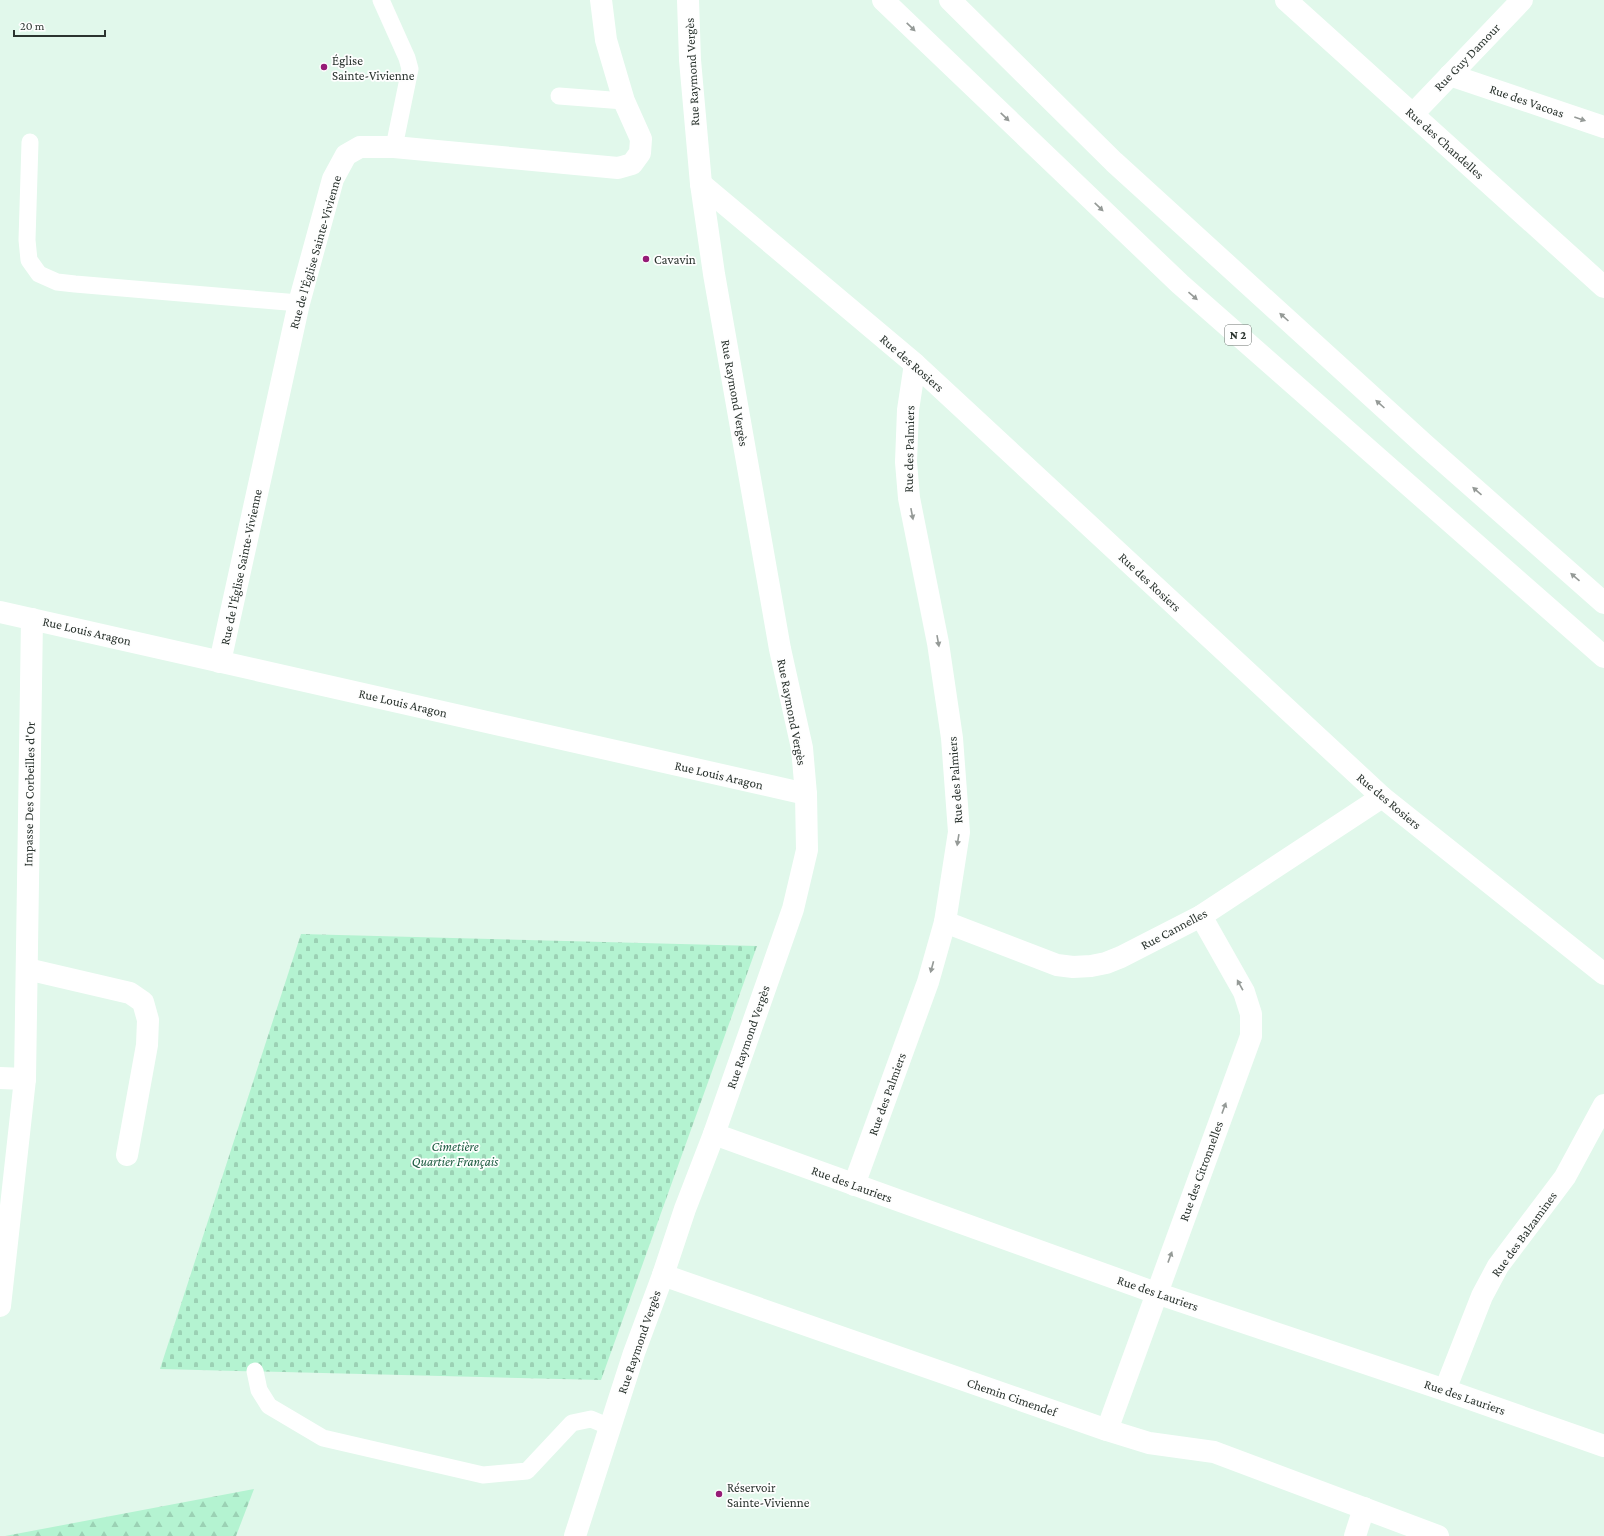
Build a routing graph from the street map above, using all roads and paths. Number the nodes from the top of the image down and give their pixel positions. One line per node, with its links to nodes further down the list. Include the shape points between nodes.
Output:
1 (382, 0): 14 (lane, via 410,69)
2 (601, 0): 10 (main road, Rue de l'Église Sainte-Vivienne, via 606,40)
3 (688, 0): 15 (main road, Rue Raymond Vergès, via 690,60)
4 (883, 0): 22 (main road, N 2, one-way to 22, via 1180,284)
5 (950, 0): 19 (main road, one-way to 5, via 1431,450 1114,162)
6 (1286, 0): 11 (main road, Rue des Chandelles)
7 (1522, 0): 8 (main road, Rue Guy Damour)
8 (1450, 75): 11 (main road, Rue Guy Damour); 12 (main road, Rue des Vacoas, one-way to 12)
9 (558, 96): 10 (lane)
10 (624, 101): 14 (main road, Rue de l'Église Sainte-Vivienne, via 641,139 640,153 632,164 618,168)
11 (1413, 114): 16 (main road, Rue des Chandelles)
12 (1604, 127)
13 (30, 142): 17 (lane, via 27,240 29,260 39,274 57,282)
14 (394, 147): 17 (main road, Rue de l'Église Sainte-Vivienne, via 360,147 346,155 333,179)
15 (701, 184): 18 (main road, Rue des Rosiers); 24 (main road, Rue Raymond Vergès, via 714,274 778,633 802,748)
16 (1604, 287)
17 (299, 303): 23 (main road, Rue de l'Église Sainte-Vivienne)
18 (914, 364): 25 (main road, Rue des Rosiers); 27 (main road, Rue des Palmiers, one-way to 27, via 908,410 906,462 909,498 938,643 952,738 959,832)
19 (1604, 602)
20 (0, 612): 21 (main road, Rue Louis Aragon)
21 (32, 619): 23 (main road, Rue Louis Aragon); 28 (main road, Impasse Des Corbeilles d'Or)
22 (1600, 657)
23 (220, 662): 24 (main road, Rue Louis Aragon)
24 (806, 794): 33 (main road, Rue Raymond Vergès, via 807,850 793,909)
25 (1382, 797): 26 (main road, Rue Cannelles); 29 (main road, Rue des Rosiers)
26 (1201, 916): 27 (main road, Rue Cannelles, via 1121,957 1091,966 1057,964); 37 (main road, Rue des Citronnelles, one-way to 26, via 1251,1036 1251,1014 1244,992)
27 (945, 922): 35 (main road, Rue des Palmiers, one-way to 35, via 928,982)
28 (27, 968): 31 (main road, Impasse Des Corbeilles d'Or); 34 (main road, via 130,993 143,1002 148,1020 147,1045)
29 (1604, 974)
30 (0, 1078): 31 (main road)
31 (25, 1079): 38 (main road, Impasse Des Corbeilles d'Or)
32 (1604, 1105): 40 (main road, Rue des Balzamines, via 1565,1177 1510,1248 1495,1272 1482,1296)
33 (714, 1134): 35 (main road, Rue des Lauriers); 36 (main road, Rue Raymond Vergès, via 685,1209)
34 (127, 1155)
35 (854, 1185): 37 (main road, Rue des Lauriers)
36 (664, 1274): 41 (main road, Rue Raymond Vergès); 42 (main road, Chemin Cimendef)
37 (1156, 1293): 40 (main road, Rue des Lauriers); 42 (main road, Rue des Citronnelles)
38 (0, 1306)
39 (254, 1371): 41 (lane, via 259,1390 269,1406 323,1438 483,1475 527,1471 572,1424 591,1420)
40 (1446, 1390): 43 (main road, Rue des Lauriers)
41 (610, 1427): 45 (main road, Rue Raymond Vergès)
42 (1107, 1430): 44 (main road, Chemin Cimendef, via 1149,1443 1214,1452)
43 (1604, 1446)
44 (1364, 1508): 46 (main road); 47 (main road, Chemin Cimendef)
45 (575, 1536)
46 (1355, 1536)
47 (1438, 1536)

